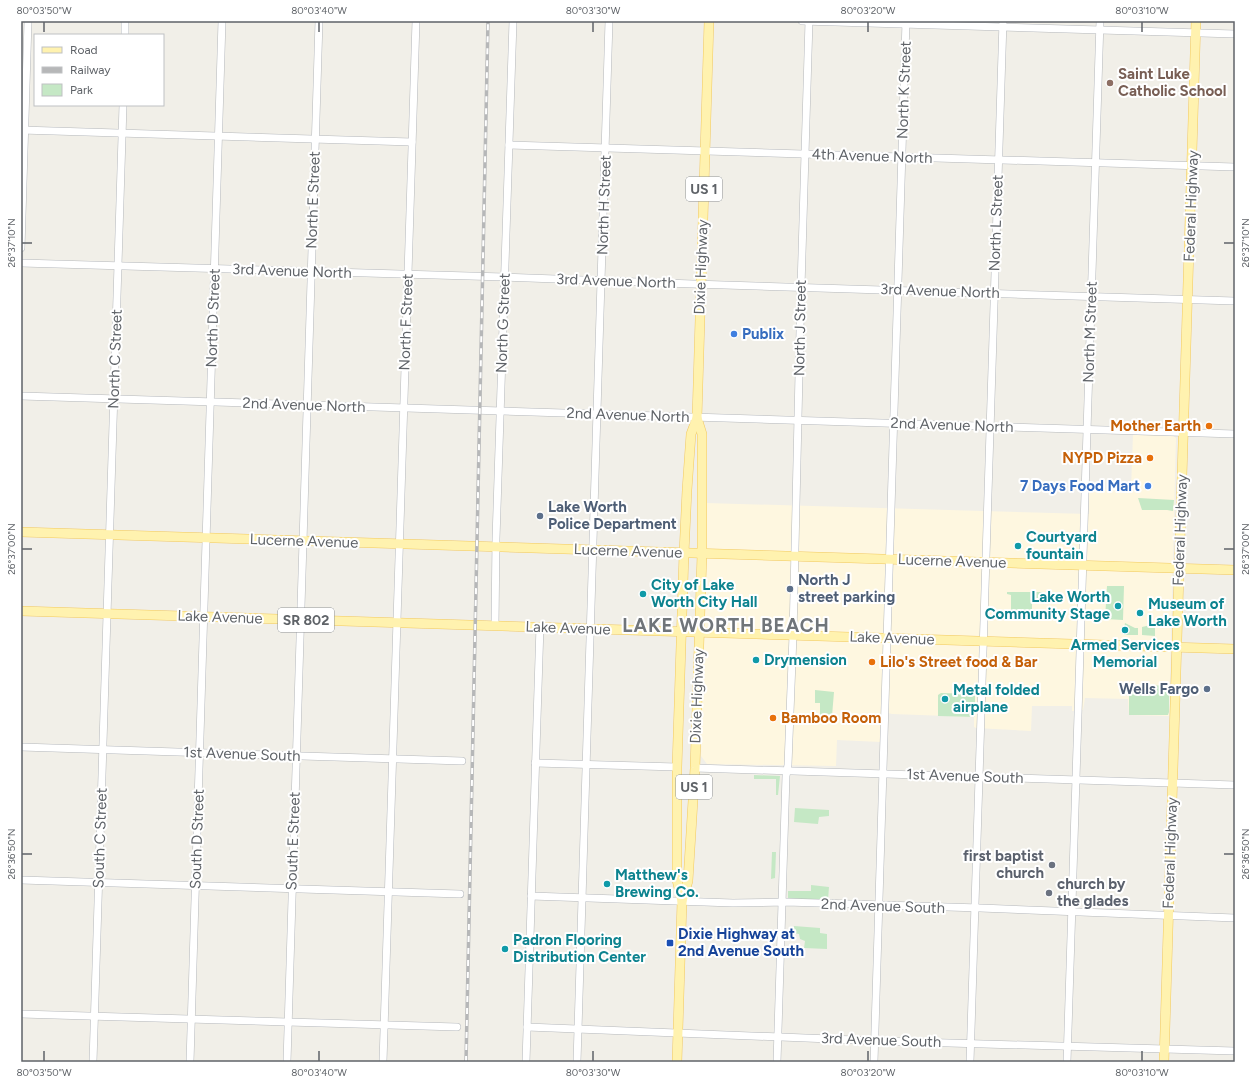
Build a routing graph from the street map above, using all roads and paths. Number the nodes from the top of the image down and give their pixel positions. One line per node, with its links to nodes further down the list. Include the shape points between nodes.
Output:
1 (28, 21): 20 (street)
2 (125, 21): 17 (street)
3 (222, 21): 22 (street, North D Street)
4 (319, 21): 23 (street, North E Street)
5 (416, 21): 24 (street, North F Street)
6 (513, 21): 25 (street, North G Street)
7 (609, 21): 26 (street, North H Street)
8 (709, 21): 27 (main road, Dixie Highway / US 1)
9 (802, 21): 10 (street)
10 (809, 21): 13 (street); 28 (street, North J Street)
11 (1100, 21): 15 (street, North M Street)
12 (1196, 21): 16 (main road, Federal Highway)
13 (906, 23): 14 (street); 29 (street, North K Street)
14 (1003, 24): 15 (street); 30 (street, North L Street)
15 (1099, 30): 16 (street); 31 (street, North M Street)
16 (1196, 33): 18 (street); 32 (main road, Federal Highway)
17 (125, 34)
18 (1235, 34)
19 (123, 106): 21 (street, North C Street)
20 (23, 130): 21 (street); 34 (street)
21 (122, 133): 22 (street); 36 (street, North C Street)
22 (218, 136): 23 (street); 37 (street, North D Street)
23 (315, 139): 24 (street); 38 (street, North E Street)
24 (412, 142): 39 (street, North F Street)
25 (509, 145): 26 (street, 4th Avenue North); 40 (street, North G Street)
26 (606, 148): 27 (street, 4th Avenue North); 41 (street, North H Street)
27 (705, 151): 28 (street, 4th Avenue North); 42 (main road, Dixie Highway / US 1)
28 (805, 154): 29 (street, 4th Avenue North); 43 (street, North J Street)
29 (902, 157): 30 (street, 4th Avenue North); 44 (street, North K Street)
30 (998, 160): 31 (street, 4th Avenue North); 45 (street, North L Street)
31 (1095, 163): 32 (street, 4th Avenue North); 46 (street, North M Street)
32 (1192, 166): 33 (street, 4th Avenue North); 47 (main road, Federal Highway)
33 (1235, 167)
34 (21, 248)
35 (21, 263): 36 (street, 3rd Avenue North)
36 (118, 266): 37 (street, 3rd Avenue North); 50 (street, North C Street)
37 (214, 269): 38 (street, 3rd Avenue North); 51 (street, North D Street)
38 (311, 272): 39 (street, 3rd Avenue North); 52 (street, North E Street)
39 (408, 274): 40 (street, 3rd Avenue North); 53 (street, North F Street)
40 (504, 277): 41 (street, 3rd Avenue North); 54 (street, North G Street)
41 (601, 280): 42 (street, 3rd Avenue North); 55 (street, North H Street)
42 (701, 284): 43 (street, 3rd Avenue North); 56 (main road, Dixie Highway / US 1)
43 (801, 287): 44 (street, 3rd Avenue North); 57 (street, North J Street)
44 (898, 290): 45 (street, 3rd Avenue North); 58 (street, North K Street)
45 (994, 293): 46 (street, 3rd Avenue North); 59 (street, North L Street)
46 (1091, 296): 47 (street, 3rd Avenue North); 60 (street, North M Street)
47 (1188, 300): 48 (street, 3rd Avenue North); 61 (main road, Federal Highway)
48 (1235, 301)
49 (21, 396): 50 (street, 2nd Avenue North)
50 (114, 399): 51 (street, 2nd Avenue North); 64 (street, North C Street)
51 (210, 402): 52 (street, 2nd Avenue North); 65 (street, North D Street)
52 (307, 405): 53 (street, 2nd Avenue North); 66 (street, North E Street)
53 (404, 408): 54 (street, 2nd Avenue North); 67 (street, North F Street)
54 (501, 410): 55 (street, 2nd Avenue North); 68 (street, North G Street)
55 (597, 414): 56 (street, 2nd Avenue North); 69 (street, North H Street)
56 (697, 418): 57 (street, 2nd Avenue North); 70 (main road, Dixie Highway / US 1, via 690,434); 71 (main road, Dixie Highway / US 1, via 702,434)
57 (798, 420): 58 (street, 2nd Avenue North); 72 (street, North J Street)
58 (893, 423): 59 (street, 2nd Avenue North); 73 (street, North K Street)
59 (990, 426): 60 (street, 2nd Avenue North); 74 (street, North L Street)
60 (1087, 429): 61 (street, 2nd Avenue North); 75 (street, North M Street)
61 (1183, 432): 62 (street, 2nd Avenue North); 76 (main road, Federal Highway)
62 (1235, 434)
63 (21, 532): 64 (main road, Lucerne Avenue)
64 (109, 535): 65 (main road, Lucerne Avenue); 79 (street, North C Street)
65 (206, 538): 66 (main road, Lucerne Avenue); 80 (street, North D Street)
66 (303, 541): 67 (main road, Lucerne Avenue); 81 (street, North E Street)
67 (400, 544): 68 (main road, Lucerne Avenue); 82 (street, North F Street)
68 (496, 547): 69 (main road, Lucerne Avenue); 83 (street, North G Street)
69 (593, 550): 70 (main road, Lucerne Avenue); 85 (street, North H Street)
70 (684, 554): 71 (main road, Lucerne Avenue); 86 (main road, Dixie Highway / US 1)
71 (702, 554): 72 (main road, Lucerne Avenue); 87 (main road, Dixie Highway / US 1)
72 (795, 556): 73 (main road, Lucerne Avenue); 88 (street, North J Street)
73 (889, 559): 74 (main road, Lucerne Avenue); 89 (street, North K Street)
74 (986, 562): 75 (main road, Lucerne Avenue); 90 (street, North L Street)
75 (1083, 565): 76 (main road, Lucerne Avenue); 91 (street, North M Street)
76 (1179, 569): 77 (main road, Lucerne Avenue); 92 (main road, Federal Highway)
77 (1235, 570)
78 (21, 611): 79 (main road, Lake Avenue / SR 802)
79 (107, 614): 80 (main road, Lake Avenue / SR 802); 95 (street, South C Street)
80 (204, 616): 81 (main road, Lake Avenue / SR 802); 96 (street, South D Street)
81 (300, 620): 82 (main road, Lake Avenue / SR 802); 97 (street, South E Street)
82 (397, 623): 83 (main road, Lake Avenue / SR 802); 98 (street, North F Street)
83 (495, 625): 84 (main road, Lake Avenue / SR 802)
84 (540, 626): 85 (main road, Lake Avenue / SR 802); 100 (street)
85 (590, 628): 86 (main road, Lake Avenue / SR 802); 101 (street, North H Street)
86 (682, 632): 87 (main road, Lake Avenue / SR 802); 102 (main road, Dixie Highway / US 1)
87 (699, 632): 88 (main road, Lake Avenue / SR 802); 103 (main road, Dixie Highway / US 1)
88 (793, 635): 89 (main road, Lake Avenue / SR 802); 104 (street, North J Street)
89 (887, 638): 90 (main road, Lake Avenue / SR 802); 105 (street, North K Street)
90 (983, 641): 91 (main road, Lake Avenue / SR 802); 106 (street, North L Street)
91 (1080, 643): 92 (main road, Lake Avenue / SR 802); 107 (street, North M Street)
92 (1177, 647): 93 (main road, Lake Avenue / SR 802); 108 (main road, Federal Highway)
93 (1235, 649)
94 (21, 747): 95 (street, 1st Avenue South)
95 (103, 750): 96 (street, 1st Avenue South); 111 (street, South C Street)
96 (199, 753): 97 (street, 1st Avenue South); 112 (street, South D Street)
97 (296, 756): 98 (street, 1st Avenue South); 113 (street, South E Street)
98 (393, 759): 99 (street, 1st Avenue South); 114 (street, North F Street)
99 (462, 761)
100 (535, 763): 101 (street); 116 (street)
101 (586, 765): 102 (street); 117 (street, North H Street)
102 (677, 767): 118 (main road, Dixie Highway / US 1, via 677,880)
103 (695, 768): 104 (street, 1st Avenue South); 118 (main road, Dixie Highway / US 1, via 688,881)
104 (786, 771): 105 (street, 1st Avenue South); 119 (street, North J Street)
105 (882, 774): 106 (street, 1st Avenue South); 120 (street, North K Street)
106 (979, 777): 107 (street, 1st Avenue South); 121 (street, North L Street)
107 (1076, 780): 108 (street, 1st Avenue South); 122 (street, North M Street)
108 (1172, 782): 109 (street, 1st Avenue South); 123 (main road, Federal Highway)
109 (1235, 785)
110 (21, 880): 111 (street)
111 (98, 883): 112 (street); 126 (street, South C Street)
112 (195, 886): 113 (street); 127 (street, South D Street)
113 (292, 889): 114 (street); 128 (street, South E Street)
114 (389, 892): 115 (street); 129 (street, North F Street)
115 (460, 894)
116 (531, 896): 117 (street, 2nd Avenue South); 131 (street)
117 (582, 898): 118 (street, 2nd Avenue South); 132 (street, North H Street)
118 (682, 901): 119 (street, 2nd Avenue South); 133 (main road, Dixie Highway / US 1)
119 (781, 903): 120 (street, 2nd Avenue South); 134 (street, North J Street)
120 (878, 906): 121 (street, 2nd Avenue South); 135 (street, North K Street)
121 (975, 909): 122 (street, 2nd Avenue South); 136 (street, North L Street)
122 (1071, 912): 123 (street, 2nd Avenue South); 137 (street, North M Street)
123 (1168, 915): 124 (street, 2nd Avenue South); 138 (main road, Federal Highway)
124 (1235, 918)
125 (21, 1014): 126 (street)
126 (94, 1016): 127 (street); 140 (street, South C Street)
127 (191, 1019): 128 (street); 141 (street, South D Street)
128 (288, 1022): 129 (street); 142 (street, South E Street)
129 (385, 1025): 130 (street); 143 (street, North F Street)
130 (457, 1027)
131 (527, 1027): 132 (street, 3rd Avenue South); 144 (street)
132 (578, 1029): 133 (street, 3rd Avenue South); 145 (street, North H Street)
133 (677, 1033): 134 (street, 3rd Avenue South); 146 (main road, Dixie Highway / US 1)
134 (778, 1036): 135 (street, 3rd Avenue South); 147 (street, North J Street)
135 (874, 1040): 136 (street, 3rd Avenue South); 148 (street, North K Street)
136 (971, 1043): 137 (street, 3rd Avenue South); 149 (street, North L Street)
137 (1068, 1046): 138 (street, 3rd Avenue South); 150 (street, North M Street)
138 (1165, 1048): 139 (street, 3rd Avenue South); 151 (main road, Federal Highway)
139 (1235, 1051)
140 (93, 1062)
141 (190, 1062)
142 (287, 1062)
143 (383, 1062)
144 (526, 1062)
145 (577, 1062)
146 (677, 1062)
147 (777, 1062)
148 (874, 1062)
149 (970, 1062)
150 (1067, 1062)
151 (1164, 1062)

